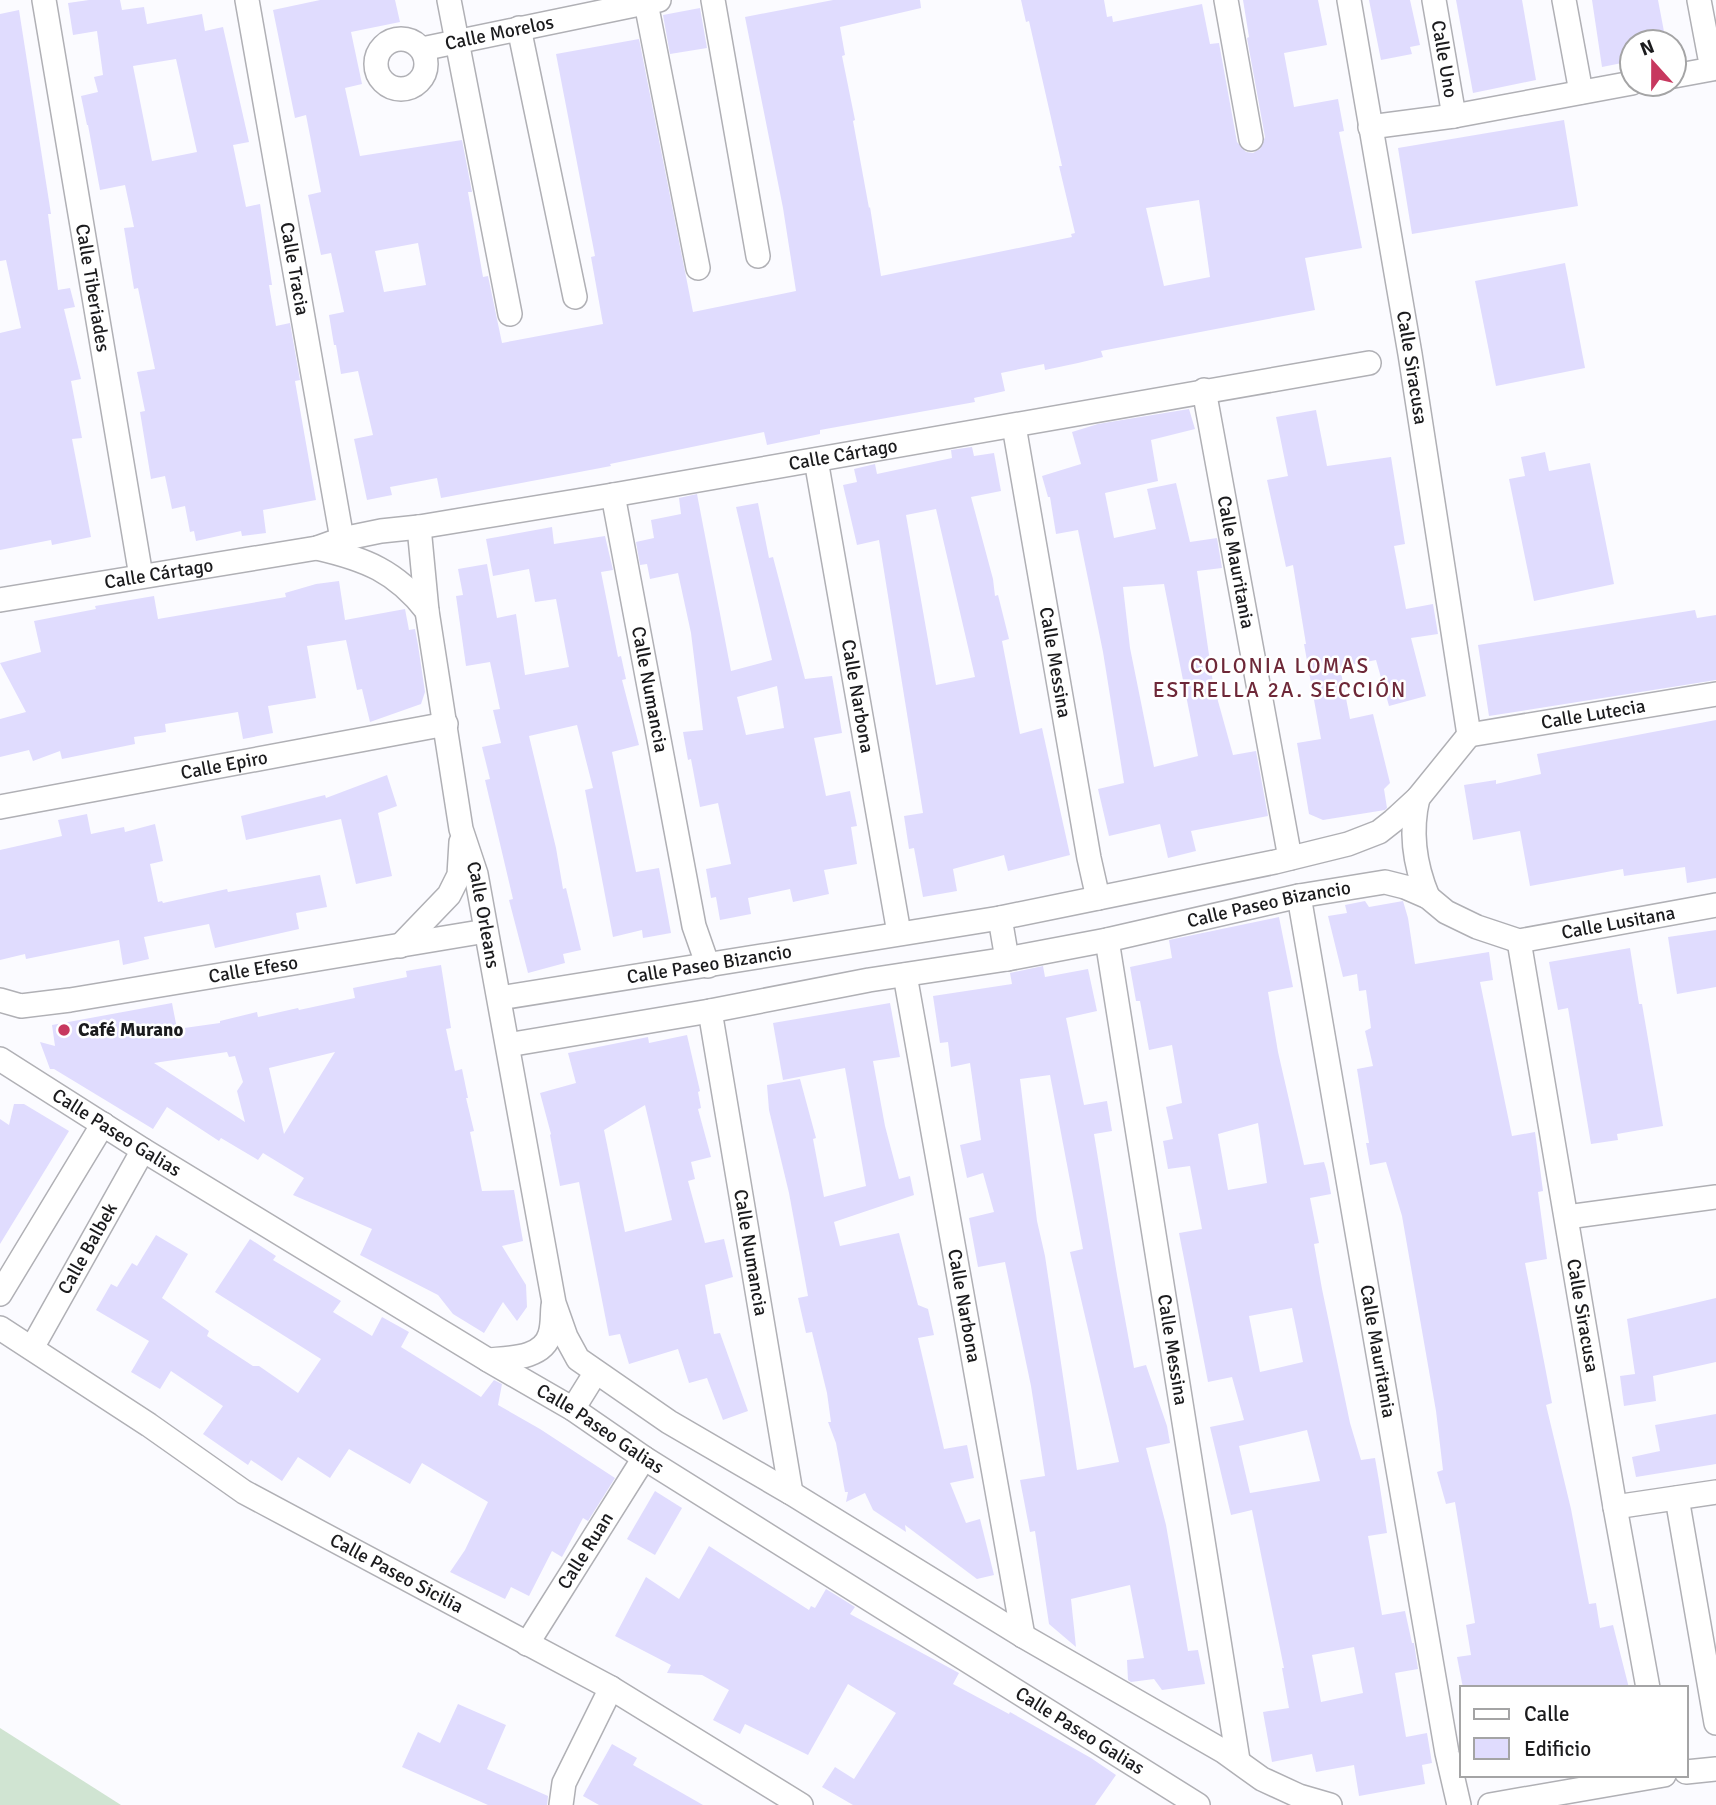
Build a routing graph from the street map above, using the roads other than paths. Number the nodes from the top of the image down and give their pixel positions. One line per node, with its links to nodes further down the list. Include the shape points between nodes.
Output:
1 (44, 0): 32 (street, Calle Tiberiades)
2 (247, 0): 30 (street, Calle Tracia)
3 (449, 0): 12 (street)
4 (713, 0): 20 (street)
5 (1226, 0): 19 (street)
6 (1349, 0): 18 (street, Calle Siracusa)
7 (1434, 0): 17 (street, Calle Uno)
8 (1564, 0): 16 (street)
9 (1699, 0): 14 (street, via 1712,69)
10 (653, 1): 11 (street, Calle Morelos); 21 (street)
11 (519, 28): 12 (street, Calle Morelos); 22 (street)
12 (457, 40): 13 (street, Calle Morelos); 23 (street)
13 (422, 48)
14 (1688, 73)
15 (1618, 85): 16 (street)
16 (1581, 92): 17 (street)
17 (1454, 116): 18 (street)
18 (1370, 127): 37 (street, Calle Siracusa)
19 (1251, 139)
20 (758, 256)
21 (698, 268)
22 (575, 297)
23 (510, 314)
24 (1369, 363): 25 (street, Calle Cártago)
25 (1204, 390): 26 (street, Calle Cártago); 41 (street, Calle Mauritania)
26 (1014, 426): 27 (street, Calle Cártago); 44 (street, Calle Messina)
27 (816, 460): 28 (street, Calle Cártago); 48 (street, Calle Narbona)
28 (613, 495): 29 (street, Calle Cártago); 53 (street, Calle Numancia, via 694,926)
29 (419, 527): 30 (street, Calle Cártago); 34 (street, Calle Orleans)
30 (342, 539): 31 (street, Calle Cártago)
31 (317, 548): 32 (street, Calle Cártago); 34 (street, Calle Cártago, via 392,575)
32 (141, 576): 33 (street, Calle Cártago)
33 (0, 600)
34 (427, 611): 36 (street, Calle Orleans)
35 (1716, 694): 37 (street, Calle Lutecia)
36 (446, 724): 39 (street, Calle Epiro); 40 (street, Calle Orleans)
37 (1469, 735): 38 (street, Calle Paseo Bizancio)
38 (1418, 798): 41 (street, Calle Paseo Bizancio, via 1364,839); 43 (street, via 1416,857)
39 (0, 807)
40 (461, 829): 47 (street, Calle Orleans); 51 (street, via 459,875 449,895)
41 (1290, 858): 44 (street, Calle Paseo Bizancio)
42 (1299, 896): 43 (street, Calle Paseo Bizancio, via 1385,882); 49 (street, Calle Paseo Bizancio); 89 (street, Calle Mauritania)
43 (1428, 897): 50 (street, Calle Paseo Bizancio, via 1477,927)
44 (1098, 898): 46 (street, Calle Paseo Bizancio)
45 (1716, 905): 50 (street, Calle Lusitana)
46 (1000, 918): 48 (street, Calle Paseo Bizancio); 52 (street)
47 (486, 931): 51 (street, Calle Efeso); 55 (street, Calle Orleans)
48 (899, 933): 53 (street, Calle Paseo Bizancio)
49 (1107, 940): 52 (street, Calle Paseo Bizancio); 81 (street, Calle Messina)
50 (1519, 941): 63 (street, Calle Siracusa)
51 (400, 946): 56 (street, Calle Efeso)
52 (1007, 959): 54 (street, Calle Paseo Bizancio)
53 (708, 966): 55 (street, Calle Paseo Bizancio)
54 (905, 975): 57 (street, Calle Paseo Bizancio); 76 (street, Calle Narbona)
55 (500, 998): 58 (street, Calle Orleans)
56 (11, 1003)
57 (710, 1011): 58 (street, Calle Paseo Bizancio); 73 (street, Calle Numancia)
58 (508, 1045): 65 (street, Calle Orleans)
59 (0, 1059): 60 (street, Calle Paseo Galias)
60 (103, 1124): 61 (street, Calle Paseo Galias); 64 (street)
61 (143, 1150): 67 (street, Calle Balbek); 68 (street, Calle Paseo Galias)
62 (1716, 1197): 63 (street)
63 (1567, 1217): 75 (street, Calle Siracusa)
64 (0, 1294)
65 (554, 1303): 68 (street, via 544,1346 522,1356); 69 (street, via 578,1359)
66 (0, 1328): 67 (street, Calle Paseo Sicilia)
67 (32, 1348): 77 (street, Calle Paseo Sicilia, via 244,1492)
68 (488, 1360): 70 (street, Calle Paseo Galias)
69 (596, 1372): 70 (street); 73 (street, via 669,1422)
70 (573, 1409): 71 (street, Calle Paseo Galias)
71 (643, 1458): 77 (street, Calle Ruan); 87 (street, Calle Paseo Galias)
72 (1716, 1492): 74 (street)
73 (791, 1493): 76 (street)
74 (1677, 1499): 75 (street); 80 (street)
75 (1615, 1507): 78 (street, Calle Siracusa)
76 (1024, 1636): 81 (street)
77 (527, 1644): 79 (street, Calle Paseo Sicilia)
78 (1648, 1686)
79 (611, 1688): 85 (street, via 564,1783); 86 (street, Calle Paseo Sicilia)
80 (1716, 1723)
81 (1238, 1760): 88 (street, via 1262,1779)
82 (1716, 1769): 83 (street)
83 (1688, 1772)
84 (1652, 1777): 90 (street)
85 (561, 1805)
86 (801, 1805)
87 (1198, 1805)
88 (1330, 1805)
89 (1459, 1805)
90 (1490, 1805)

